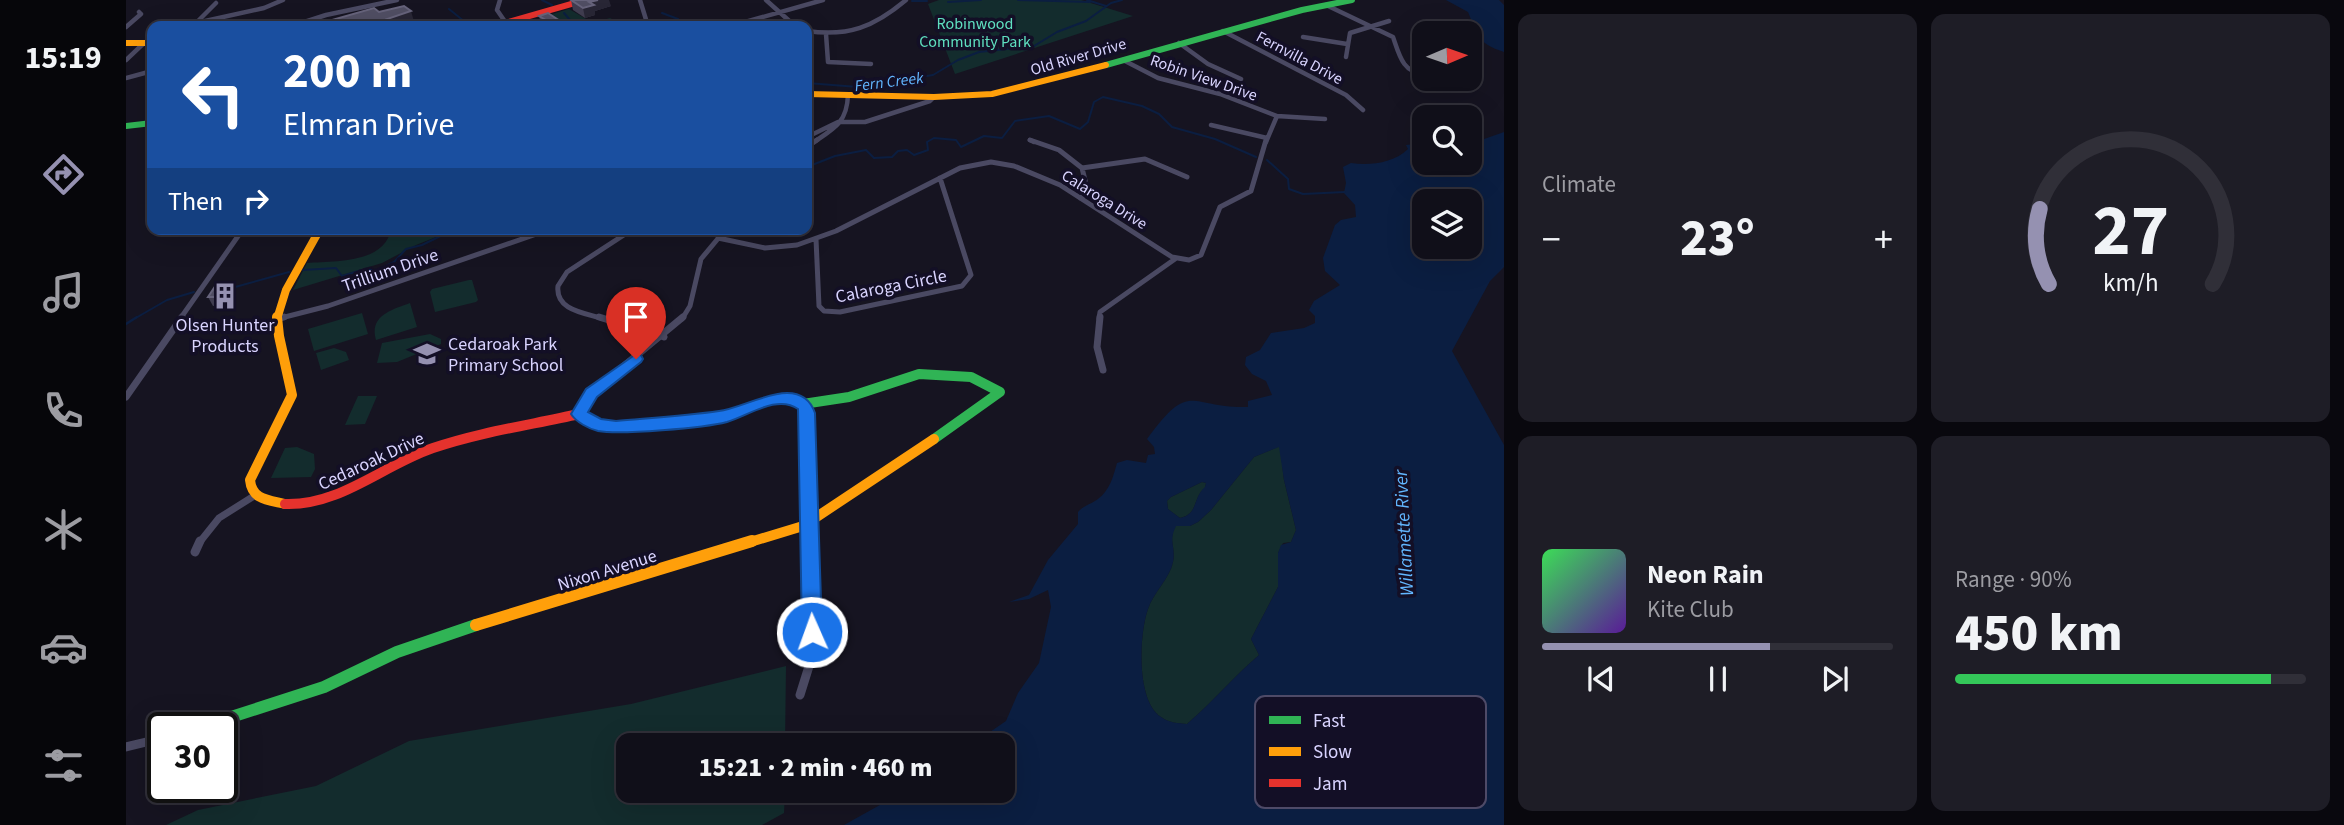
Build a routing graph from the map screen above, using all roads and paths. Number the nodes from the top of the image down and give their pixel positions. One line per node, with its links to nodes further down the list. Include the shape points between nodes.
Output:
1 (283, 0): 18 (street)
2 (397, 0): 13 (street)
3 (500, 0): 20 (street, via 497,9)
4 (584, 0): 21 (street)
5 (640, 0): 22 (street)
6 (766, 0): 14 (street)
7 (822, 0): 14 (street)
8 (906, 0): 29 (street, via 873,27)
9 (1352, 0): 12 (street, Old River Drive)
10 (355, 1): 13 (street)
11 (216, 3): 17 (street)
12 (1326, 5): 25 (street); 27 (street, Old River Drive)
13 (358, 9): 19 (street)
14 (776, 11): 23 (street); 24 (street)
15 (139, 12): 26 (street)
16 (1389, 20): 25 (street)
17 (199, 21)
18 (212, 21)
19 (311, 21)
20 (505, 21)
21 (513, 21)
22 (646, 21)
23 (747, 21)
24 (789, 21)
25 (1370, 26): 35 (street, via 1350,33); 40 (street, via 1393,37 1404,67)
26 (126, 27)
27 (1223, 31): 33 (street, Old River Drive); 47 (street, Fernvilla Drive, via 1346,95)
28 (812, 32): 29 (street)
29 (826, 34): 39 (street, via 828,62)
30 (1303, 37): 35 (street)
31 (126, 43): 32 (street)
32 (147, 43)
33 (1179, 43): 38 (street, Old River Drive); 43 (street, via 1208,64)
34 (147, 44): 37 (street)
35 (1347, 44): 36 (street)
36 (1346, 57)
37 (126, 60)
38 (1123, 60): 46 (street, Old River Drive, via 1011,91); 48 (street, Robin View Drive, via 1158,78 1220,93)
39 (871, 64)
40 (1412, 70)
41 (147, 72): 42 (street)
42 (126, 78)
43 (1241, 79)
44 (812, 94): 45 (street, Old River Drive)
45 (848, 95): 46 (street, Old River Drive); 50 (street)
46 (934, 97): 50 (street, via 865,122)
47 (1363, 110)
48 (1277, 116): 49 (street, Robin View Drive); 55 (street)
49 (1325, 119)
50 (843, 122): 54 (street); 57 (street)
51 (147, 123): 53 (street)
52 (1211, 125): 55 (street)
53 (126, 126)
54 (812, 135)
55 (1267, 138): 69 (street, via 1251,191 1218,210 1201,255)
56 (1030, 140): 58 (street, via 1059,150)
57 (812, 144)
58 (1082, 168): 59 (street, via 1145,159); 61 (street, via 1088,192)
59 (1187, 177)
60 (940, 178): 61 (street, Calaroga Drive, via 991,162 1050,180); 68 (street, Calaroga Drive); 68 (street, Calaroga Circle, via 971,275 962,286 840,312 824,311 819,306)
61 (1080, 198): 69 (street, Calaroga Drive)
62 (239, 235): 73 (street)
63 (317, 235): 70 (street, via 282,295)
64 (534, 235): 70 (street, Trillium Drive)
65 (624, 235): 71 (street, via 559,280 561,303)
66 (721, 235): 67 (street)
67 (718, 238): 68 (street, Calaroga Drive, via 772,248); 71 (street, via 699,264 685,317)
68 (816, 239)
69 (1175, 259): 72 (street, via 1100,312 1097,347)
70 (277, 319): 76 (street, via 293,388 250,480)
71 (664, 337): 75 (street, via 596,389)
72 (1103, 370)
73 (126, 397)
74 (803, 404): 75 (street, via 774,399 724,417 616,427 598,425); 77 (street, via 807,413); 77 (street, Nixon Avenue, via 856,396 919,374 971,377 1000,392 872,483)
75 (579, 414): 76 (street, Cedaroak Drive, via 426,450 317,503 278,504)
76 (254, 496): 78 (street, via 220,518)
77 (808, 522): 79 (street, via 811,643); 80 (street, Nixon Avenue, via 466,628 397,652 324,687)
78 (195, 552)
79 (800, 695)
80 (238, 715)
81 (147, 742): 82 (street)
82 (126, 747)

